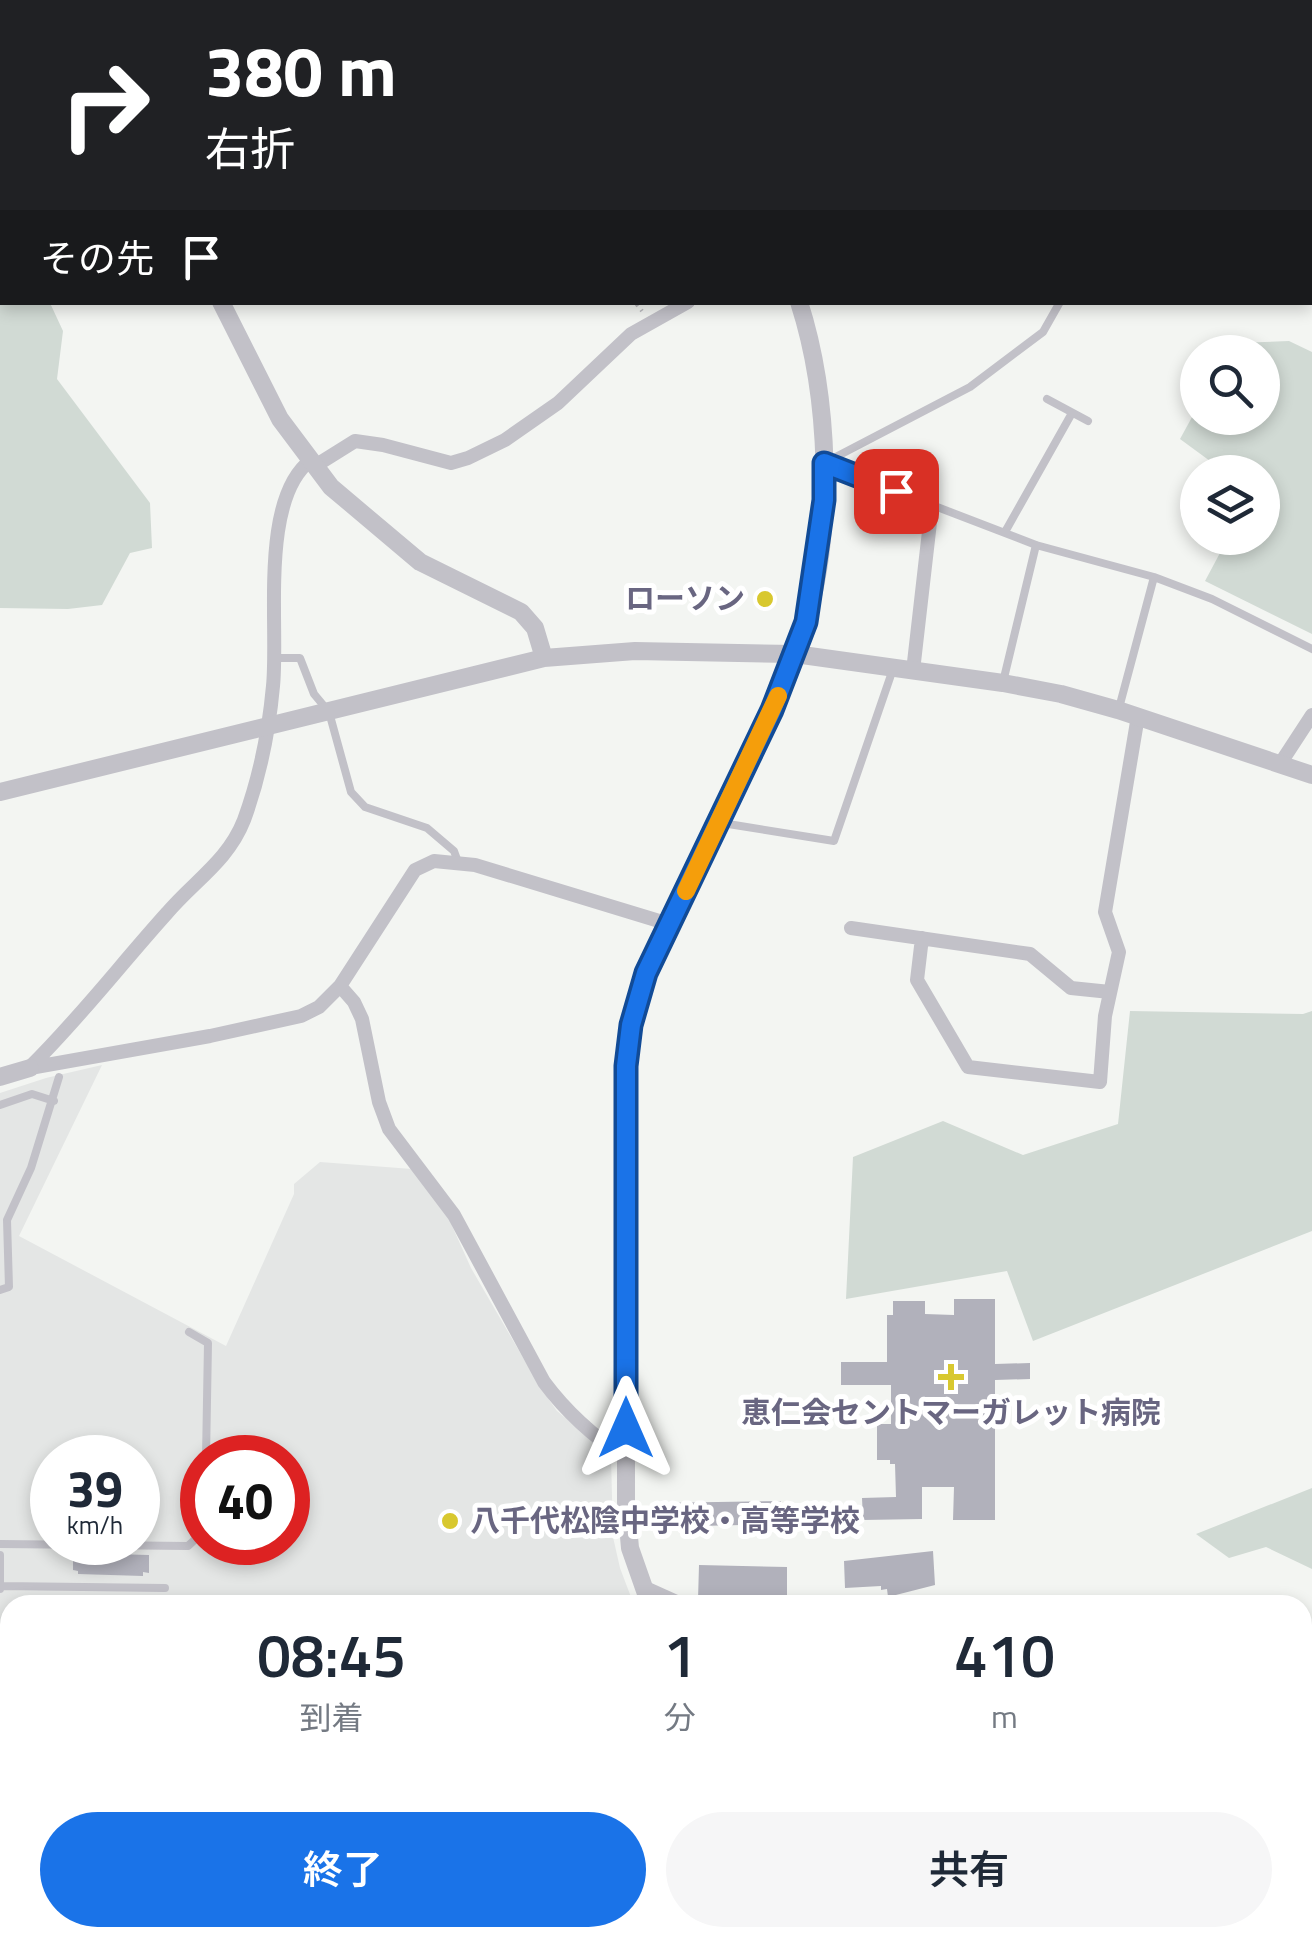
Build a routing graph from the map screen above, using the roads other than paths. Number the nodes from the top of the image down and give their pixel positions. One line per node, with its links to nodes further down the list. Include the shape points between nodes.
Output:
1 (222, 305): 8 (street, via 256,378)
2 (683, 305): 8 (street, via 630,334 558,403 468,458 451,463 356,441)
3 (800, 305): 9 (street, via 820,395)
4 (1058, 305): 9 (lane, via 1044,332 970,387)
5 (1047, 399): 6 (lane)
6 (1072, 413): 7 (lane); 11 (lane)
7 (1088, 421)
8 (313, 463): 16 (street, via 302,466 285,496 274,553); 17 (street, via 359,513 420,562 521,612 535,628)
9 (824, 463): 10 (street); 15 (street, via 818,561)
10 (932, 505): 11 (lane); 19 (street)
11 (1005, 532): 12 (lane)
12 (1036, 545): 13 (lane); 20 (lane)
13 (1154, 577): 14 (lane); 21 (lane)
14 (1312, 649)
15 (794, 654): 17 (street, via 635,651); 18 (street); 29 (street)
16 (275, 658): 22 (lane, via 300,658 314,694); 25 (street)
17 (544, 658): 22 (street)
18 (893, 669): 19 (street); 29 (lane, via 834,841)
19 (913, 672): 20 (street)
20 (1002, 683): 21 (street)
21 (1118, 710): 24 (street)
22 (330, 712): 25 (street); 30 (lane, via 350,792 365,806 427,828)
23 (1312, 715): 26 (street)
24 (1138, 716): 26 (street); 35 (street, via 1105,912 1119,952)
25 (268, 727): 28 (street); 36 (street, via 230,849)
26 (1280, 764): 27 (street)
27 (1312, 775)
28 (0, 792)
29 (717, 823): 31 (street)
30 (458, 862): 31 (street); 34 (street, via 415,870)
31 (668, 924): 44 (street, via 641,990 626,1066)
32 (852, 928): 33 (street)
33 (922, 938): 35 (street, via 1030,954 1072,988); 35 (street, via 917,980 968,1067 1100,1082)
34 (340, 986): 36 (street, via 301,1016); 44 (street, via 362,1019 390,1129 454,1215 561,1406)
35 (1110, 992)
36 (30, 1068): 37 (street)
37 (0, 1077)
38 (59, 1077): 39 (lane)
39 (54, 1101): 40 (lane, via 32,1094); 41 (lane, via 7,1220 9,1287)
40 (0, 1105)
41 (0, 1290)
42 (189, 1332): 43 (lane, via 208,1343)
43 (206, 1435)
44 (626, 1458): 50 (street, via 630,1548)
45 (0, 1544): 46 (lane)
46 (180, 1546)
47 (0, 1555): 48 (lane)
48 (1, 1587): 49 (lane)
49 (166, 1588)
50 (647, 1595)

